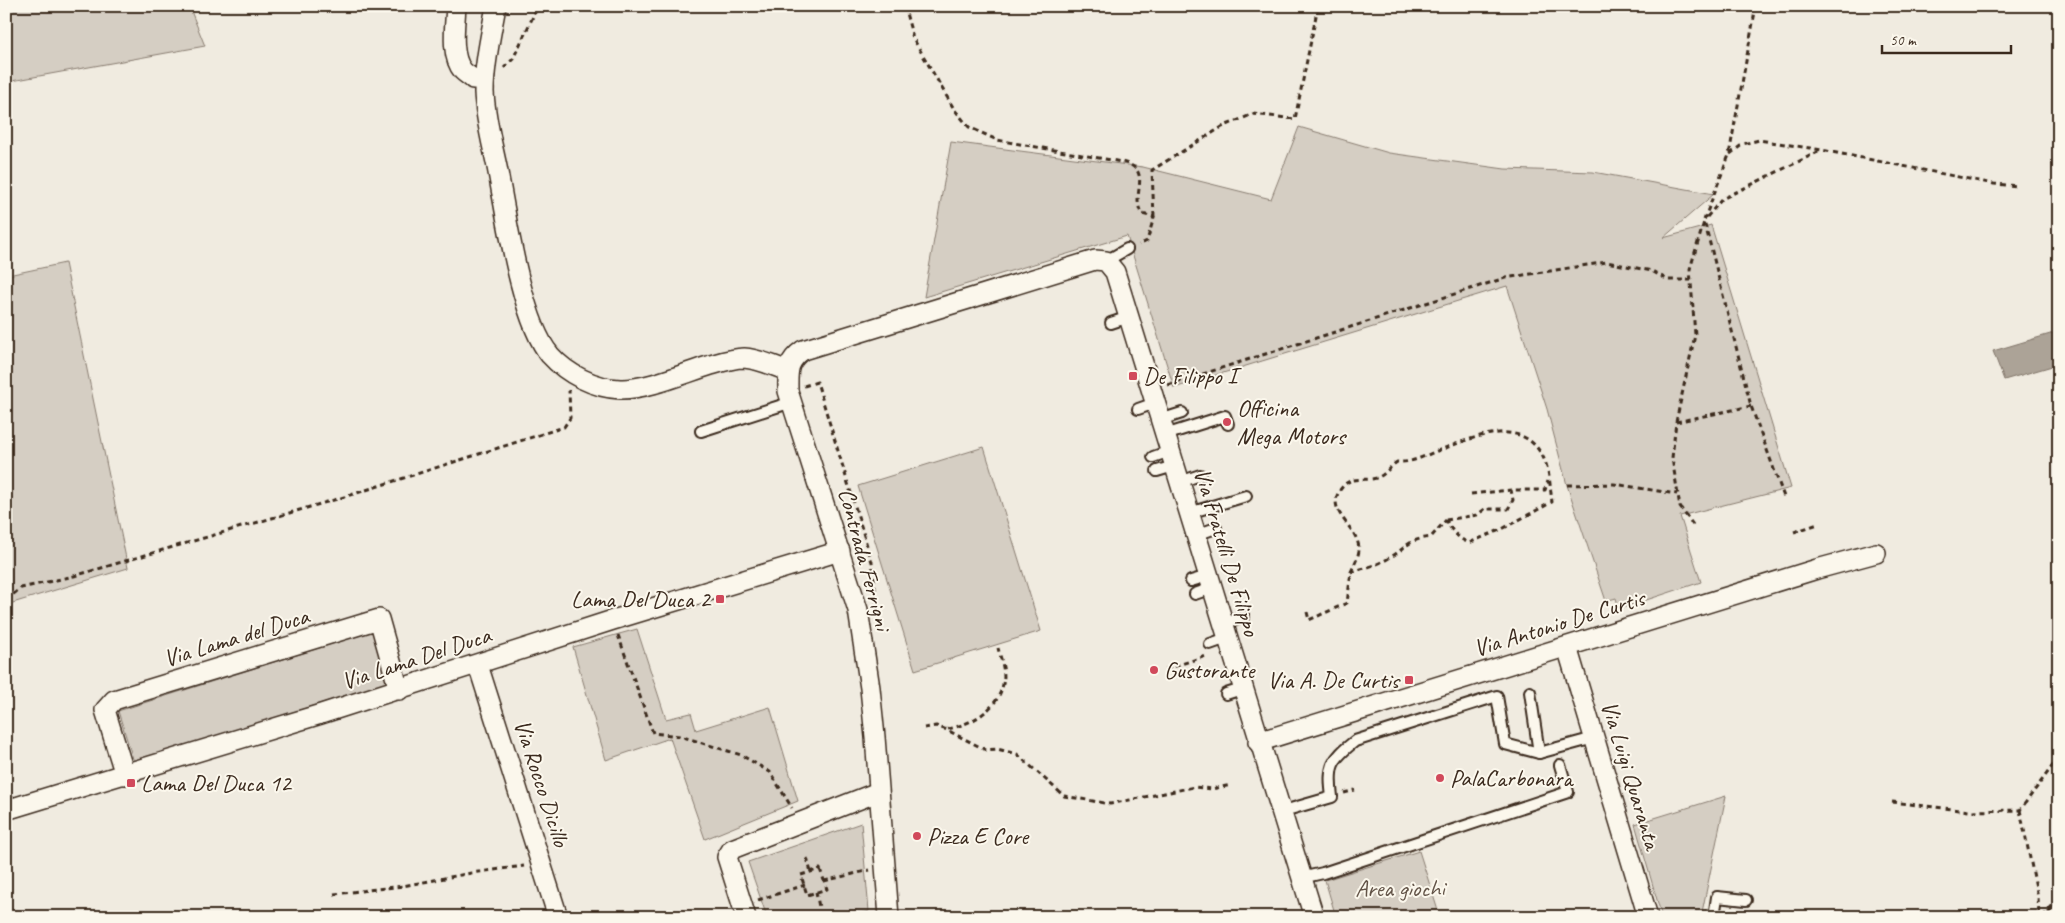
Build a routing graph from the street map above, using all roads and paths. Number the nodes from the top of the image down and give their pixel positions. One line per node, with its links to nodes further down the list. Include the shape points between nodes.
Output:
1 (456, 6): 7 (street, via 455,47 462,70 473,79)
2 (496, 6): 7 (street)
3 (538, 6): 7 (path, via 513,59 496,75)
4 (904, 6): 11 (path, via 913,38 954,110 969,126 998,140 1131,164 1141,179 1138,208 1142,214)
5 (1318, 6): 11 (path, via 1294,119 1253,114 1222,127 1152,170)
6 (1756, 6): 9 (path)
7 (484, 78): 17 (street, via 488,121 524,292 535,328 549,354)
8 (1822, 150): 9 (path, via 1759,140 1743,144); 10 (path); 12 (path, via 1722,199)
9 (1729, 155): 12 (path)
10 (2018, 186)
11 (1154, 217): 13 (path, via 1147,241)
12 (1704, 220): 15 (path, via 1690,269); 19 (path)
13 (1127, 249): 14 (lane)
14 (1106, 261): 16 (street, via 1095,260 803,350 793,357); 24 (street, Via Fratelli De Filippo, via 1115,272 1120,320)
15 (1691, 280): 21 (path, via 1695,335); 24 (path, via 1668,280 1652,271 1607,262 1505,278)
16 (788, 371): 17 (street, via 759,360 736,359 640,387 620,389 598,386); 18 (street, Contrada Ferrigni)
17 (573, 375): 43 (path, via 569,391 570,418 564,427 344,497 74,576 21,588)
18 (790, 396): 23 (lane); 40 (street, Contrada Ferrigni); 45 (path, via 817,382 872,562)
19 (1751, 406): 21 (path); 32 (path)
20 (1182, 413): 24 (lane)
21 (1676, 422): 30 (path, via 1672,458)
22 (1228, 424): 24 (lane, via 1225,416)
23 (702, 431)
24 (1160, 438): 25 (lane); 33 (street, Via Fratelli De Filippo)
25 (1200, 476)
26 (1549, 480): 28 (path, via 1545,490); 34 (path, via 1552,502 1478,541 1469,543 1462,540); 42 (path, via 1544,458 1538,449 1521,434 1511,432 1465,441 1410,463 1397,462 1378,477 1346,483 1335,504 1359,550)
27 (1567, 485): 30 (path, via 1614,484)
28 (1511, 490): 29 (path); 34 (path, via 1513,500 1508,509 1485,509 1478,515)
29 (1470, 494)
30 (1676, 494): 36 (path, via 1680,508)
31 (1246, 496): 33 (lane)
32 (1784, 497)
33 (1189, 513): 39 (street, Via Fratelli De Filippo)
34 (1446, 520): 42 (path, via 1431,537 1418,538 1390,558)
35 (1818, 524): 38 (path)
36 (1693, 525)
37 (1216, 528): 39 (lane)
38 (1794, 532)
39 (1196, 535): 48 (street, Via Fratelli De Filippo, via 1202,585)
40 (840, 551): 47 (street, Via Lama Del Duca); 64 (street, Contrada Ferrigni, via 858,610 870,688)
41 (1876, 553): 49 (street, Via Antonio De Curtis)
42 (1351, 572): 44 (path, via 1347,603 1310,620)
43 (6, 600)
44 (1307, 612)
45 (879, 617)
46 (1244, 617): 48 (lane)
47 (613, 620): 51 (street, Via Lama Del Duca); 69 (path, via 653,733 680,736 741,755 770,772)
48 (1223, 638): 52 (path); 58 (street, Via Fratelli De Filippo, via 1234,691)
49 (1567, 647): 57 (street, Via Luigi Quaranta); 58 (street, Via Antonio De Curtis)
50 (998, 648): 56 (path, via 1004,668 1004,682 998,699 977,717)
51 (478, 664): 53 (street, Via Lama Del Duca); 71 (street, Via Rocco Dicillo)
52 (1166, 669)
53 (399, 690): 62 (street, Via Lama Del Duca); 62 (street, Via Lama del Duca, via 379,619 114,700 106,710)
54 (1530, 692): 59 (lane)
55 (924, 728): 56 (path, via 936,726)
56 (947, 730): 63 (path, via 986,750 1016,754 1064,796 1110,804 1194,787 1212,789)
57 (1594, 738): 59 (lane); 89 (street, Via Luigi Quaranta)
58 (1258, 742): 68 (street, Via Fratelli De Filippo)
59 (1539, 753): 68 (lane, via 1505,744 1497,696 1355,741 1337,755 1329,776 1332,797)
60 (2059, 757): 67 (path)
61 (1560, 765): 74 (lane, via 1568,792)
62 (125, 775): 66 (street, Via Lama Del Duca)
63 (1231, 785)
64 (878, 792): 69 (street); 72 (street, Contrada Ferrigni)
65 (1892, 802): 67 (path, via 1969,811)
66 (6, 810)
67 (2020, 810): 91 (path)
68 (1280, 812): 74 (street, Via Fratelli De Filippo)
69 (802, 823): 85 (street, via 732,849 727,857)
70 (807, 858): 73 (path)
71 (541, 864): 79 (path); 86 (street, Via Rocco Dicillo)
72 (885, 866): 75 (path); 87 (street, Contrada Ferrigni)
73 (811, 872): 75 (path, via 820,869); 76 (path, via 802,875)
74 (1301, 878): 88 (street, Via Fratelli De Filippo)
75 (824, 881): 78 (path, via 827,889)
76 (805, 885): 78 (path, via 807,895); 82 (path)
77 (754, 892): 82 (path)
78 (816, 892): 84 (path)
79 (334, 894)
80 (2059, 897): 91 (path)
81 (1746, 900): 90 (lane, via 1717,898)
82 (756, 901): 85 (path)
83 (2059, 903): 91 (path)
84 (819, 907)
85 (752, 913)
86 (558, 917)
87 (889, 917)
88 (1314, 917)
89 (1648, 917)
90 (1714, 917)
91 (2042, 917)

